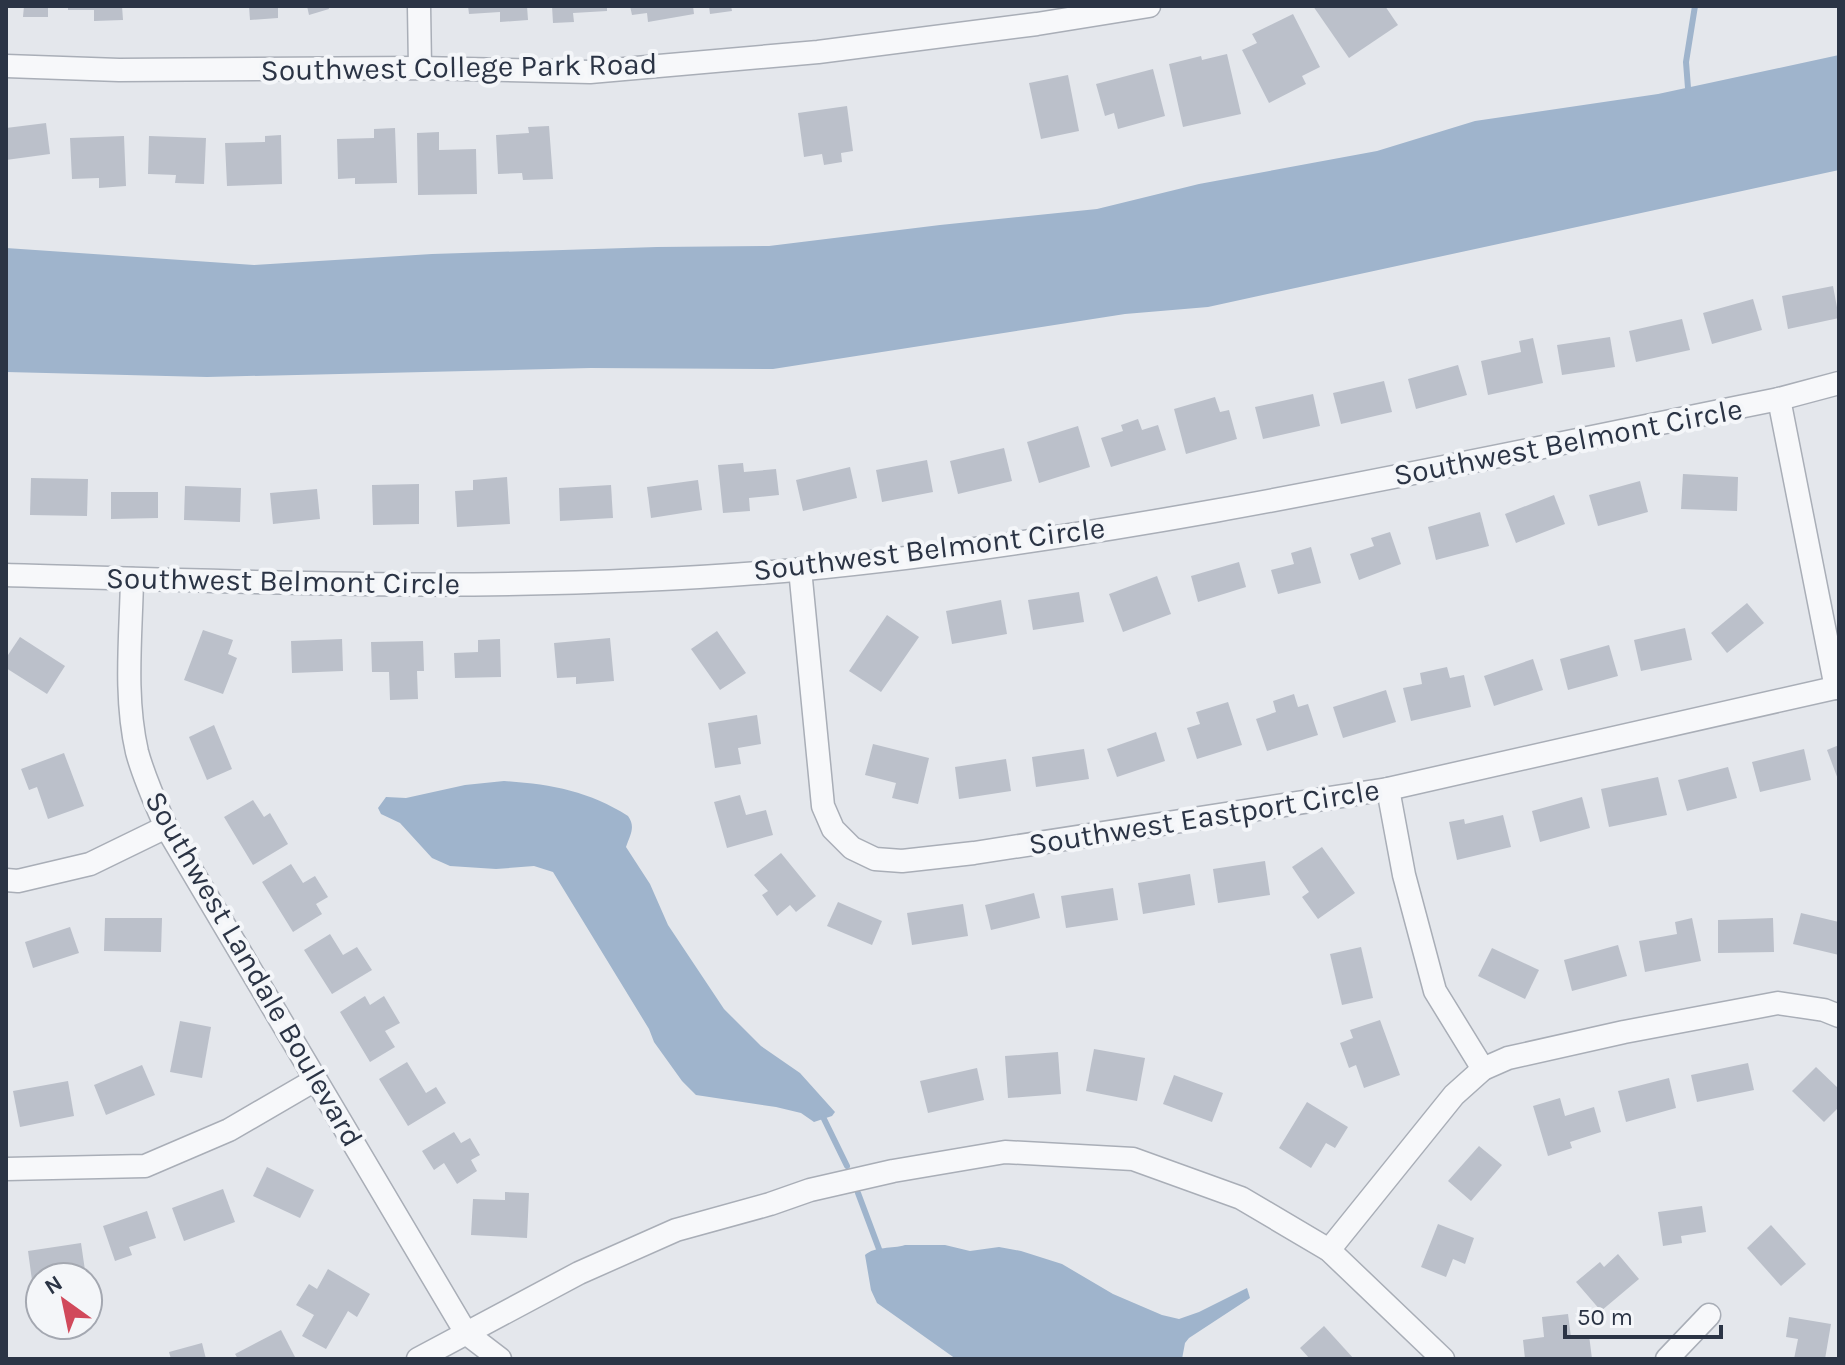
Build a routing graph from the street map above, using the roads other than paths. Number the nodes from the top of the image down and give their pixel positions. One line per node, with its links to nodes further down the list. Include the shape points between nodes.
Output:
1 (419, 6): 4 (street)
2 (1149, 6): 4 (street, Southwest College Park Road, via 818,52 590,72)
3 (6, 66): 4 (street, Southwest College Park Road)
4 (420, 68)
5 (1839, 383): 6 (street, Southwest Belmont Circle)
6 (1779, 399): 7 (street, Southwest Belmont Circle, via 1279,500 946,554); 10 (street)
7 (800, 569): 9 (street, Southwest Belmont Circle, via 555,584); 11 (street, Southwest Eastport Circle, via 823,806 833,829 852,848 875,859 974,853)
8 (6, 575): 9 (street, Southwest Belmont Circle)
9 (132, 579): 12 (street, Southwest Landale Boulevard, via 130,708 147,786)
10 (1838, 687): 11 (street, Southwest Eastport Circle)
11 (1388, 789): 15 (street, via 1435,991)
12 (166, 827): 13 (street, via 90,864); 16 (street, Southwest Landale Boulevard)
13 (6, 880)
14 (1839, 1016): 15 (street, via 1778,1003 1610,1035 1508,1058)
15 (1483, 1069): 18 (street, via 1454,1095)
16 (315, 1080): 17 (street, via 229,1130 145,1166); 20 (street, Southwest Landale Boulevard)
17 (6, 1169)
18 (1329, 1250): 20 (street, via 1241,1198 1133,1159 1005,1152 810,1190 676,1230 579,1273); 24 (street)
19 (1709, 1315): 25 (street)
20 (466, 1333): 21 (street); 22 (street, Southwest Landale Boulevard); 23 (street, Southwest Landale Boulevard)
21 (418, 1359)
22 (470, 1359)
23 (500, 1359)
24 (1443, 1359)
25 (1667, 1359)

